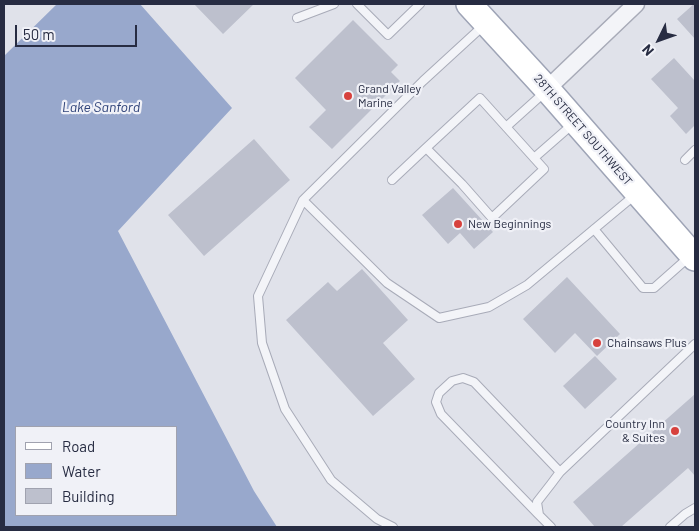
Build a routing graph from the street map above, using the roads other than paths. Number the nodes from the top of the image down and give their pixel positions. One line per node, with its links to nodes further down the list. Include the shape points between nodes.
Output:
1 (334, 4): 6 (lane)
2 (357, 4): 3 (lane, via 388,35)
3 (420, 4)
4 (469, 4): 7 (main road, 28TH STREET SOUTHWEST)
5 (636, 4): 8 (street)
6 (297, 18)
7 (486, 23): 8 (main road, 28TH STREET SOUTHWEST); 17 (lane)
8 (547, 89): 9 (main road, 28TH STREET SOUTHWEST); 10 (lane)
9 (575, 121): 13 (lane); 16 (main road, 28TH STREET SOUTHWEST)
10 (506, 127): 11 (lane, via 480,98); 13 (lane)
11 (426, 148): 13 (lane, via 492,218 544,169); 15 (lane)
12 (695, 150): 14 (lane)
13 (534, 158)
14 (685, 160)
15 (392, 180)
16 (638, 192): 18 (lane); 19 (main road, 28TH STREET SOUTHWEST)
17 (304, 200): 18 (lane, via 388,283 439,318 489,307 527,285); 24 (lane, via 258,296 262,343 286,409 331,480 378,519)
18 (594, 229): 19 (lane, via 643,288 654,288)
19 (694, 256)
20 (695, 344): 21 (lane)
21 (560, 472): 23 (lane, via 537,502); 23 (lane, via 474,382 463,378 452,381 439,393 436,402 441,414)
22 (695, 508): 26 (lane)
23 (539, 515): 25 (lane)
24 (393, 527)
25 (551, 527)
26 (670, 527)

